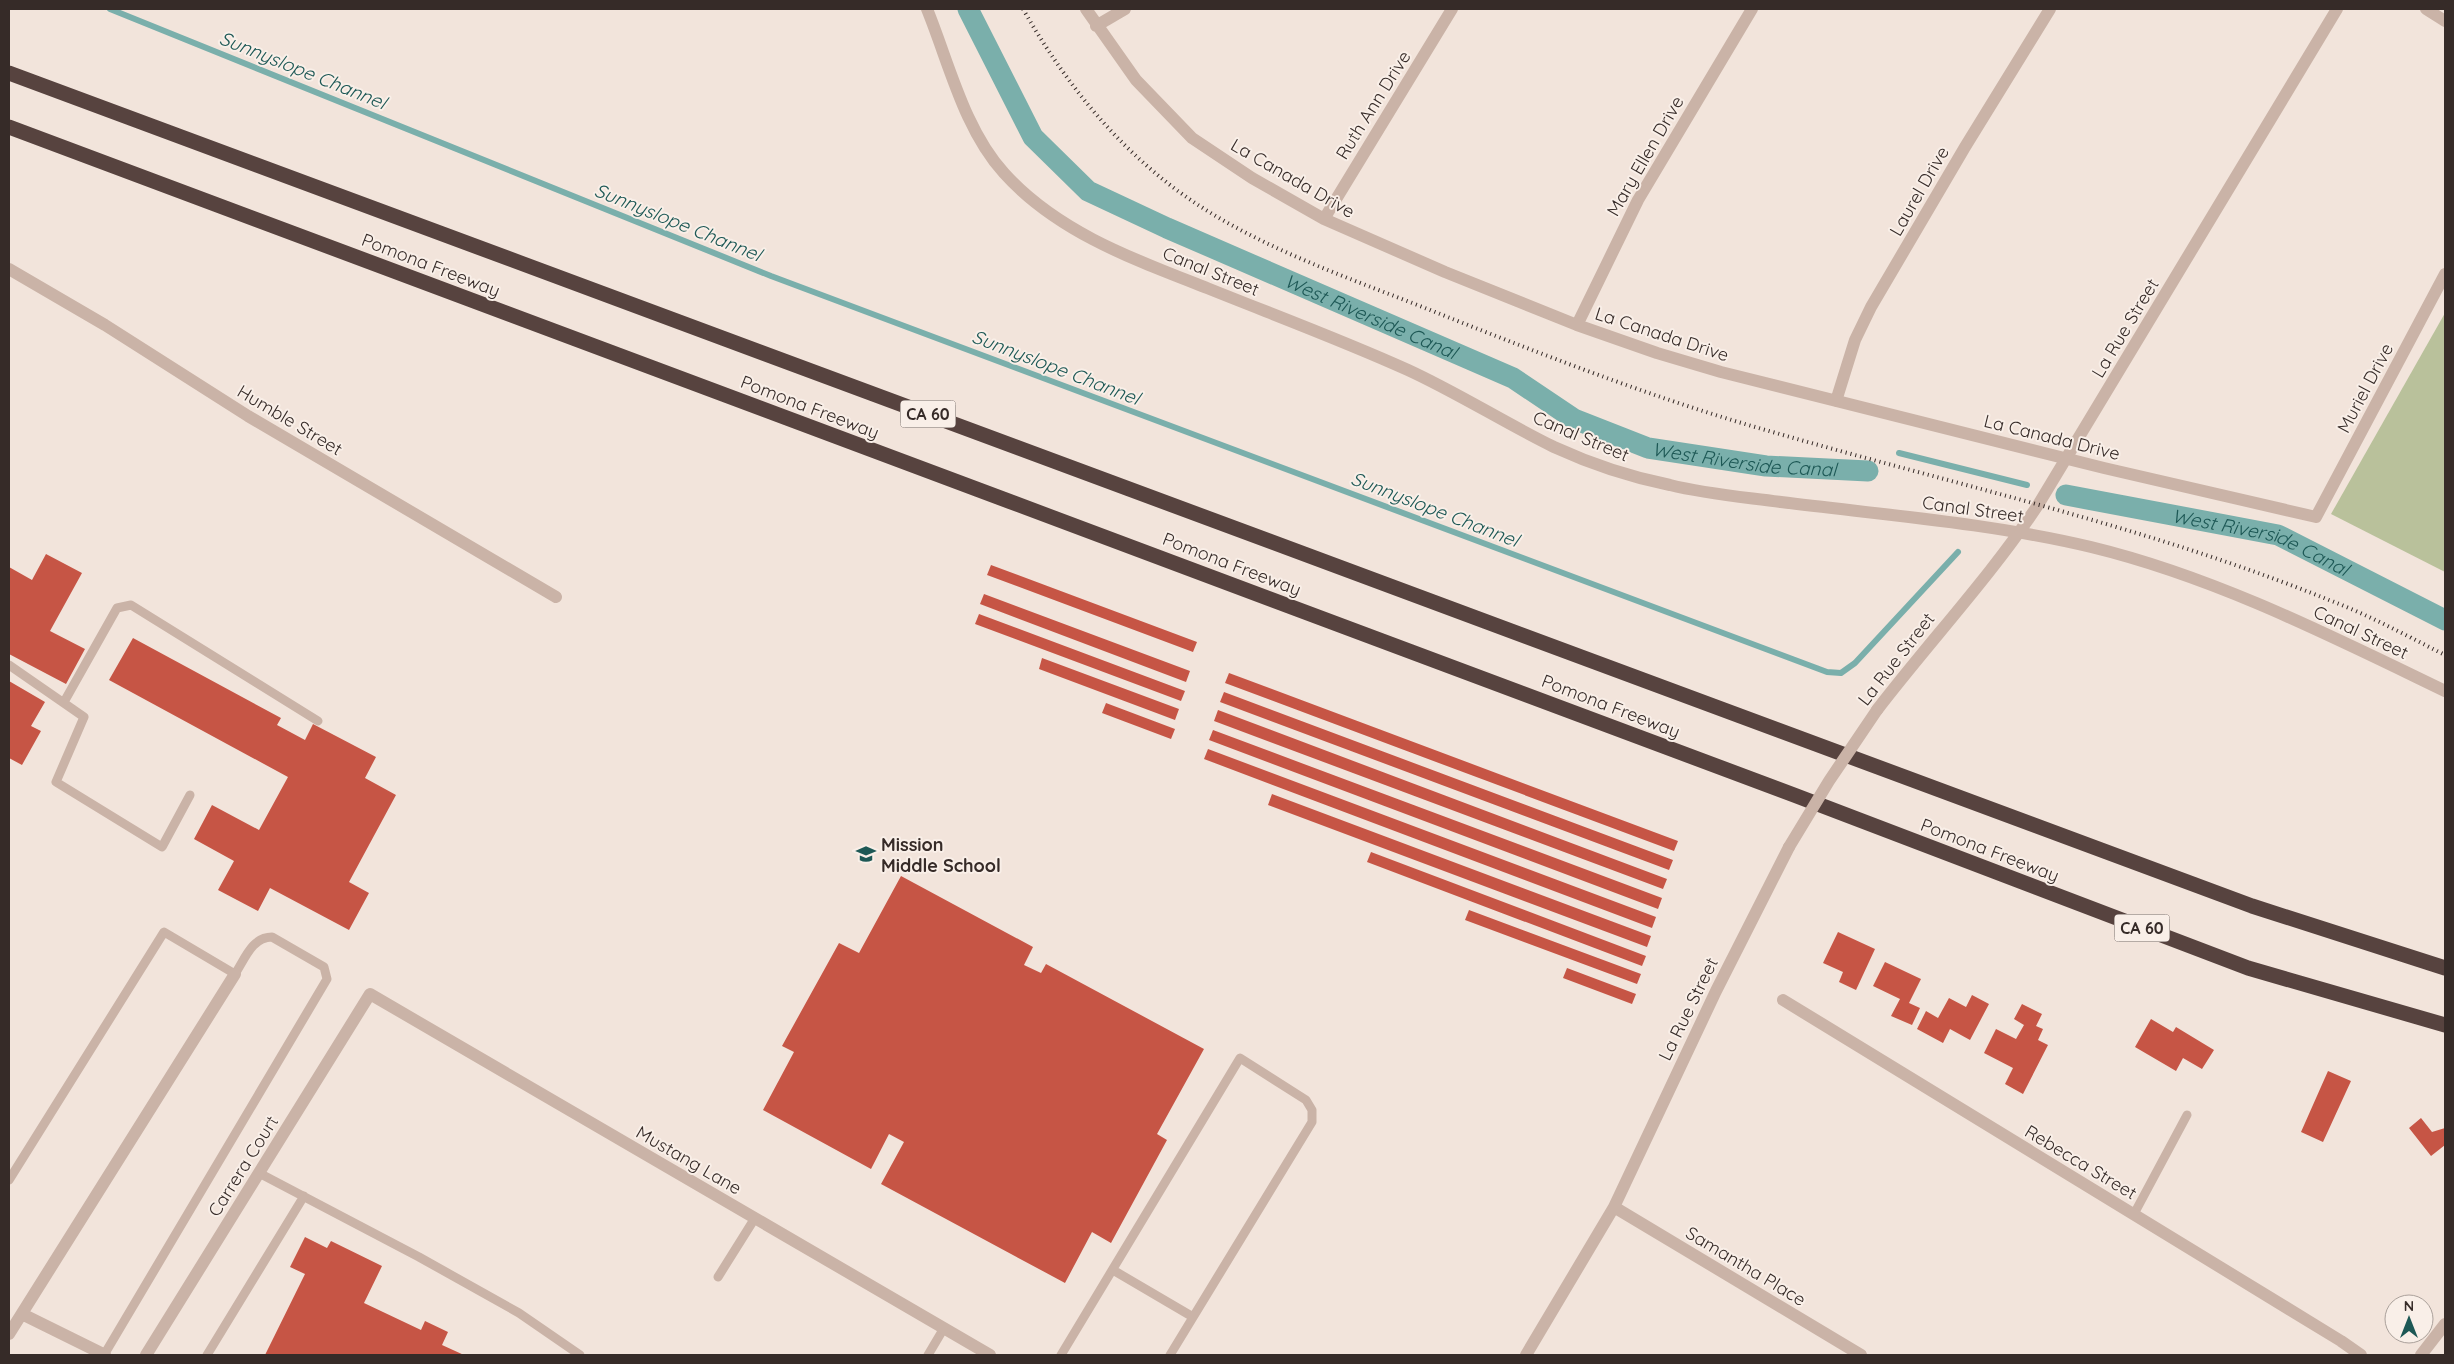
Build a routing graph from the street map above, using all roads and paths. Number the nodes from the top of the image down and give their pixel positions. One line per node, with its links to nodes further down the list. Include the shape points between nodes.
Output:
1 (927, 9): 20 (street, Canal Street, via 961,99 985,149 1002,172 1022,192 1067,225 1119,253 1411,371 1556,448 1624,475 1734,496)
2 (1086, 9): 10 (street, La Canada Drive)
3 (1125, 9): 10 (street)
4 (1452, 9): 13 (street, Ruth Ann Drive)
5 (1752, 9): 16 (street, Mary Ellen Drive, via 1638,200)
6 (2050, 9): 17 (street, Laurel Drive, via 1964,147 1871,307 1855,340)
7 (2337, 9): 18 (street, La Rue Street)
8 (2426, 9): 9 (street)
9 (2445, 21)
10 (1096, 26): 13 (street, La Canada Drive, via 1136,80 1192,138 1252,178)
11 (9, 73): 27 (highway, Pomona Freeway / CA 60, via 2252,906)
12 (11, 128): 31 (highway, Pomona Freeway / CA 60, via 2248,968)
13 (1324, 219): 16 (street, La Canada Drive)
14 (9, 269): 21 (street, Humble Street, via 105,325 248,416)
15 (2445, 274): 19 (street, Muriel Drive)
16 (1577, 325): 17 (street, La Canada Drive, via 1703,367)
17 (1836, 401): 18 (street, La Canada Drive)
18 (2067, 458): 19 (street, La Canada Drive); 20 (street, La Rue Street)
19 (2316, 517)
20 (2020, 532): 23 (street, Canal Street, via 2094,548 2224,590); 36 (street, La Rue Street, bridge, via 1877,710 1829,781 1789,848 1716,991)
21 (556, 597)
22 (9, 665): 24 (lane)
23 (2445, 691)
24 (64, 702): 25 (lane, via 117,608 131,605); 26 (lane, via 84,718 56,782 162,847)
25 (318, 722)
26 (190, 795)
27 (2445, 968)
28 (235, 974): 34 (lane, via 164,932); 41 (street); 46 (lane, via 256,940 272,937 324,967 327,980)
29 (370, 994): 33 (street, Carrera Court); 38 (street, Mustang Lane)
30 (1783, 1000): 37 (street, Rebecca Street)
31 (2445, 1025)
32 (2187, 1115): 37 (lane)
33 (259, 1173): 35 (lane); 47 (street, Carrera Court)
34 (9, 1180)
35 (304, 1196): 48 (lane); 49 (lane, via 519,1313)
36 (1614, 1207): 54 (street, La Rue Street); 55 (street, Samantha Place)
37 (2134, 1214): 56 (street, Rebecca Street)
38 (755, 1218): 40 (lane); 44 (street, Mustang Lane)
39 (1113, 1270): 42 (lane); 42 (lane, via 1240,1058 1306,1100 1312,1110 1312,1122); 52 (lane)
40 (718, 1277)
41 (22, 1314): 45 (street); 46 (street)
42 (1193, 1317): 53 (lane)
43 (2445, 1324): 57 (street)
44 (944, 1328): 50 (lane); 51 (street, Mustang Lane)
45 (9, 1334)
46 (105, 1355)
47 (146, 1355)
48 (207, 1355)
49 (580, 1355)
50 (928, 1355)
51 (990, 1355)
52 (1061, 1355)
53 (1170, 1355)
54 (1526, 1355)
55 (1861, 1355)
56 (2361, 1355)
57 (2421, 1355)

